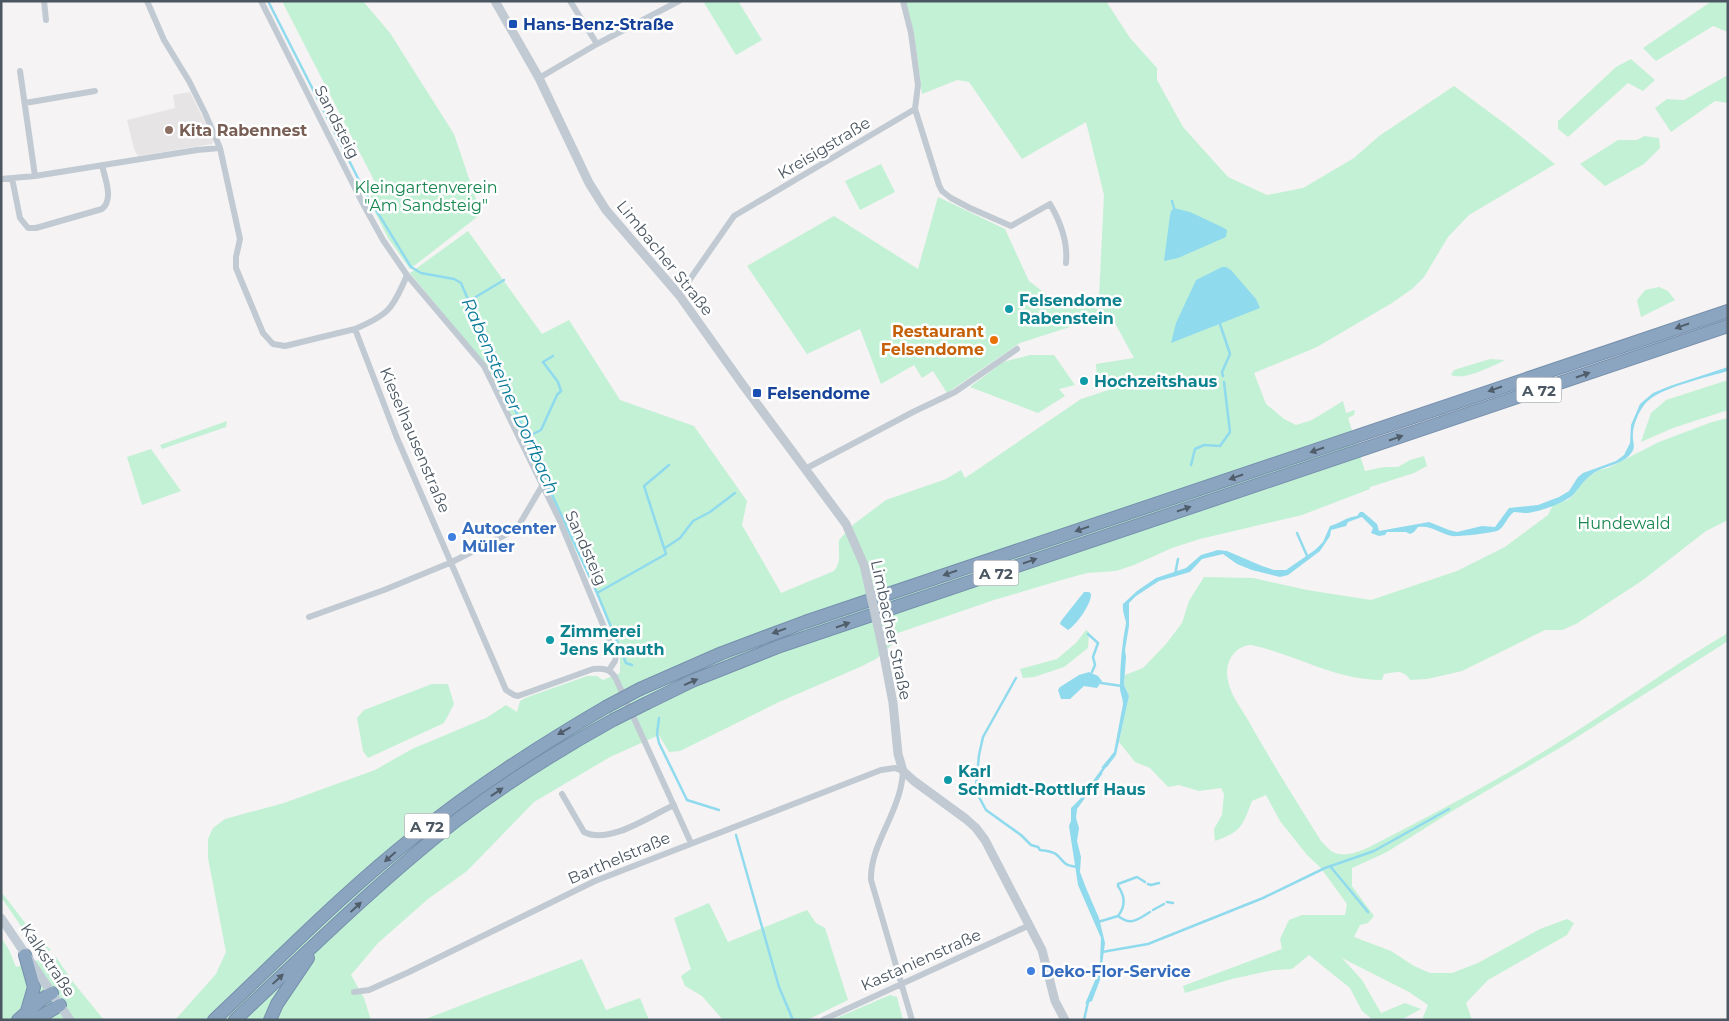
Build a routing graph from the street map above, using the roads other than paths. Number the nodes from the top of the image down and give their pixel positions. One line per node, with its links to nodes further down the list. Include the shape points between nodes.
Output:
1 (44, 1): 8 (street)
2 (147, 1): 15 (street)
3 (261, 1): 21 (street, Sandsteig, via 362,202)
4 (495, 1): 11 (street, Limbacher Straße)
5 (570, 1): 9 (street)
6 (679, 1): 9 (street)
7 (903, 1): 14 (street, via 918,85)
8 (46, 20)
9 (597, 44): 11 (street)
10 (20, 71): 13 (street)
11 (539, 78): 22 (street, Limbacher Straße, via 589,183 606,210)
12 (95, 91): 13 (street)
13 (25, 103): 17 (street)
14 (915, 109): 20 (street, via 942,191 1011,226 1050,204 1058,217 1066,248); 22 (street, Kreisigstraße, via 734,216)
15 (220, 148): 16 (street); 25 (street, via 240,239 236,268 263,334 274,344 286,346)
16 (102, 165): 17 (street); 18 (street, via 108,194 102,210 36,228 28,228 20,218)
17 (35, 176): 18 (street)
18 (12, 178): 19 (street)
19 (1, 179)
20 (1066, 263)
21 (407, 276): 25 (street, via 387,312); 28 (street, Sandsteig, via 484,366)
22 (679, 295): 27 (street, Limbacher Straße)
23 (1728, 311): 46 (highway, A 72, one-way to 46, bridge, via 804,622 640,689 516,761 454,805 350,892)
24 (1728, 326): 38 (highway, A 72, one-way to 24, bridge, via 457,820 524,773 613,720 692,682 780,646)
25 (355, 329): 29 (street, Kieselhausenstraße, via 397,438)
26 (1017, 349): 27 (street, via 955,392)
27 (805, 469): 32 (street, Limbacher Straße, bridge, via 846,524 864,565 882,645)
28 (542, 486): 29 (street, via 519,525); 31 (street, Sandsteig, via 614,650 615,661)
29 (452, 562): 30 (street); 31 (street, Kieselhausenstraße, via 510,693 524,694 594,670)
30 (309, 617)
31 (610, 670): 34 (street)
32 (903, 770): 35 (street, Barthelstraße, via 881,770); 37 (street, via 976,828); 40 (street, via 901,787 871,872)
33 (562, 794): 34 (street, via 584,832 597,836 612,835)
34 (674, 805): 35 (street)
35 (691, 843): 41 (street, Barthelstraße, via 595,881 369,990)
36 (1, 918): 39 (main road, Kalkstraße)
37 (1030, 925): 40 (street, Kastanienstraße); 51 (street, via 1042,950 1055,1001)
38 (320, 940): 47 (highway, A 72, one-way to 38); 48 (highway, via 277,1004)
39 (25, 954): 42 (main road, Kalkstraße); 44 (highway, via 34,987)
40 (901, 984): 49 (street, Kastanienstraße); 50 (street)
41 (354, 992)
42 (52, 993): 43 (main road, Kalkstraße); 44 (highway)
43 (60, 1005): 44 (highway); 45 (main road, Kalkstraße)
44 (26, 1017)
45 (70, 1020)
46 (214, 1020)
47 (235, 1020)
48 (270, 1020)
49 (823, 1020)
50 (912, 1020)
51 (1065, 1020)

